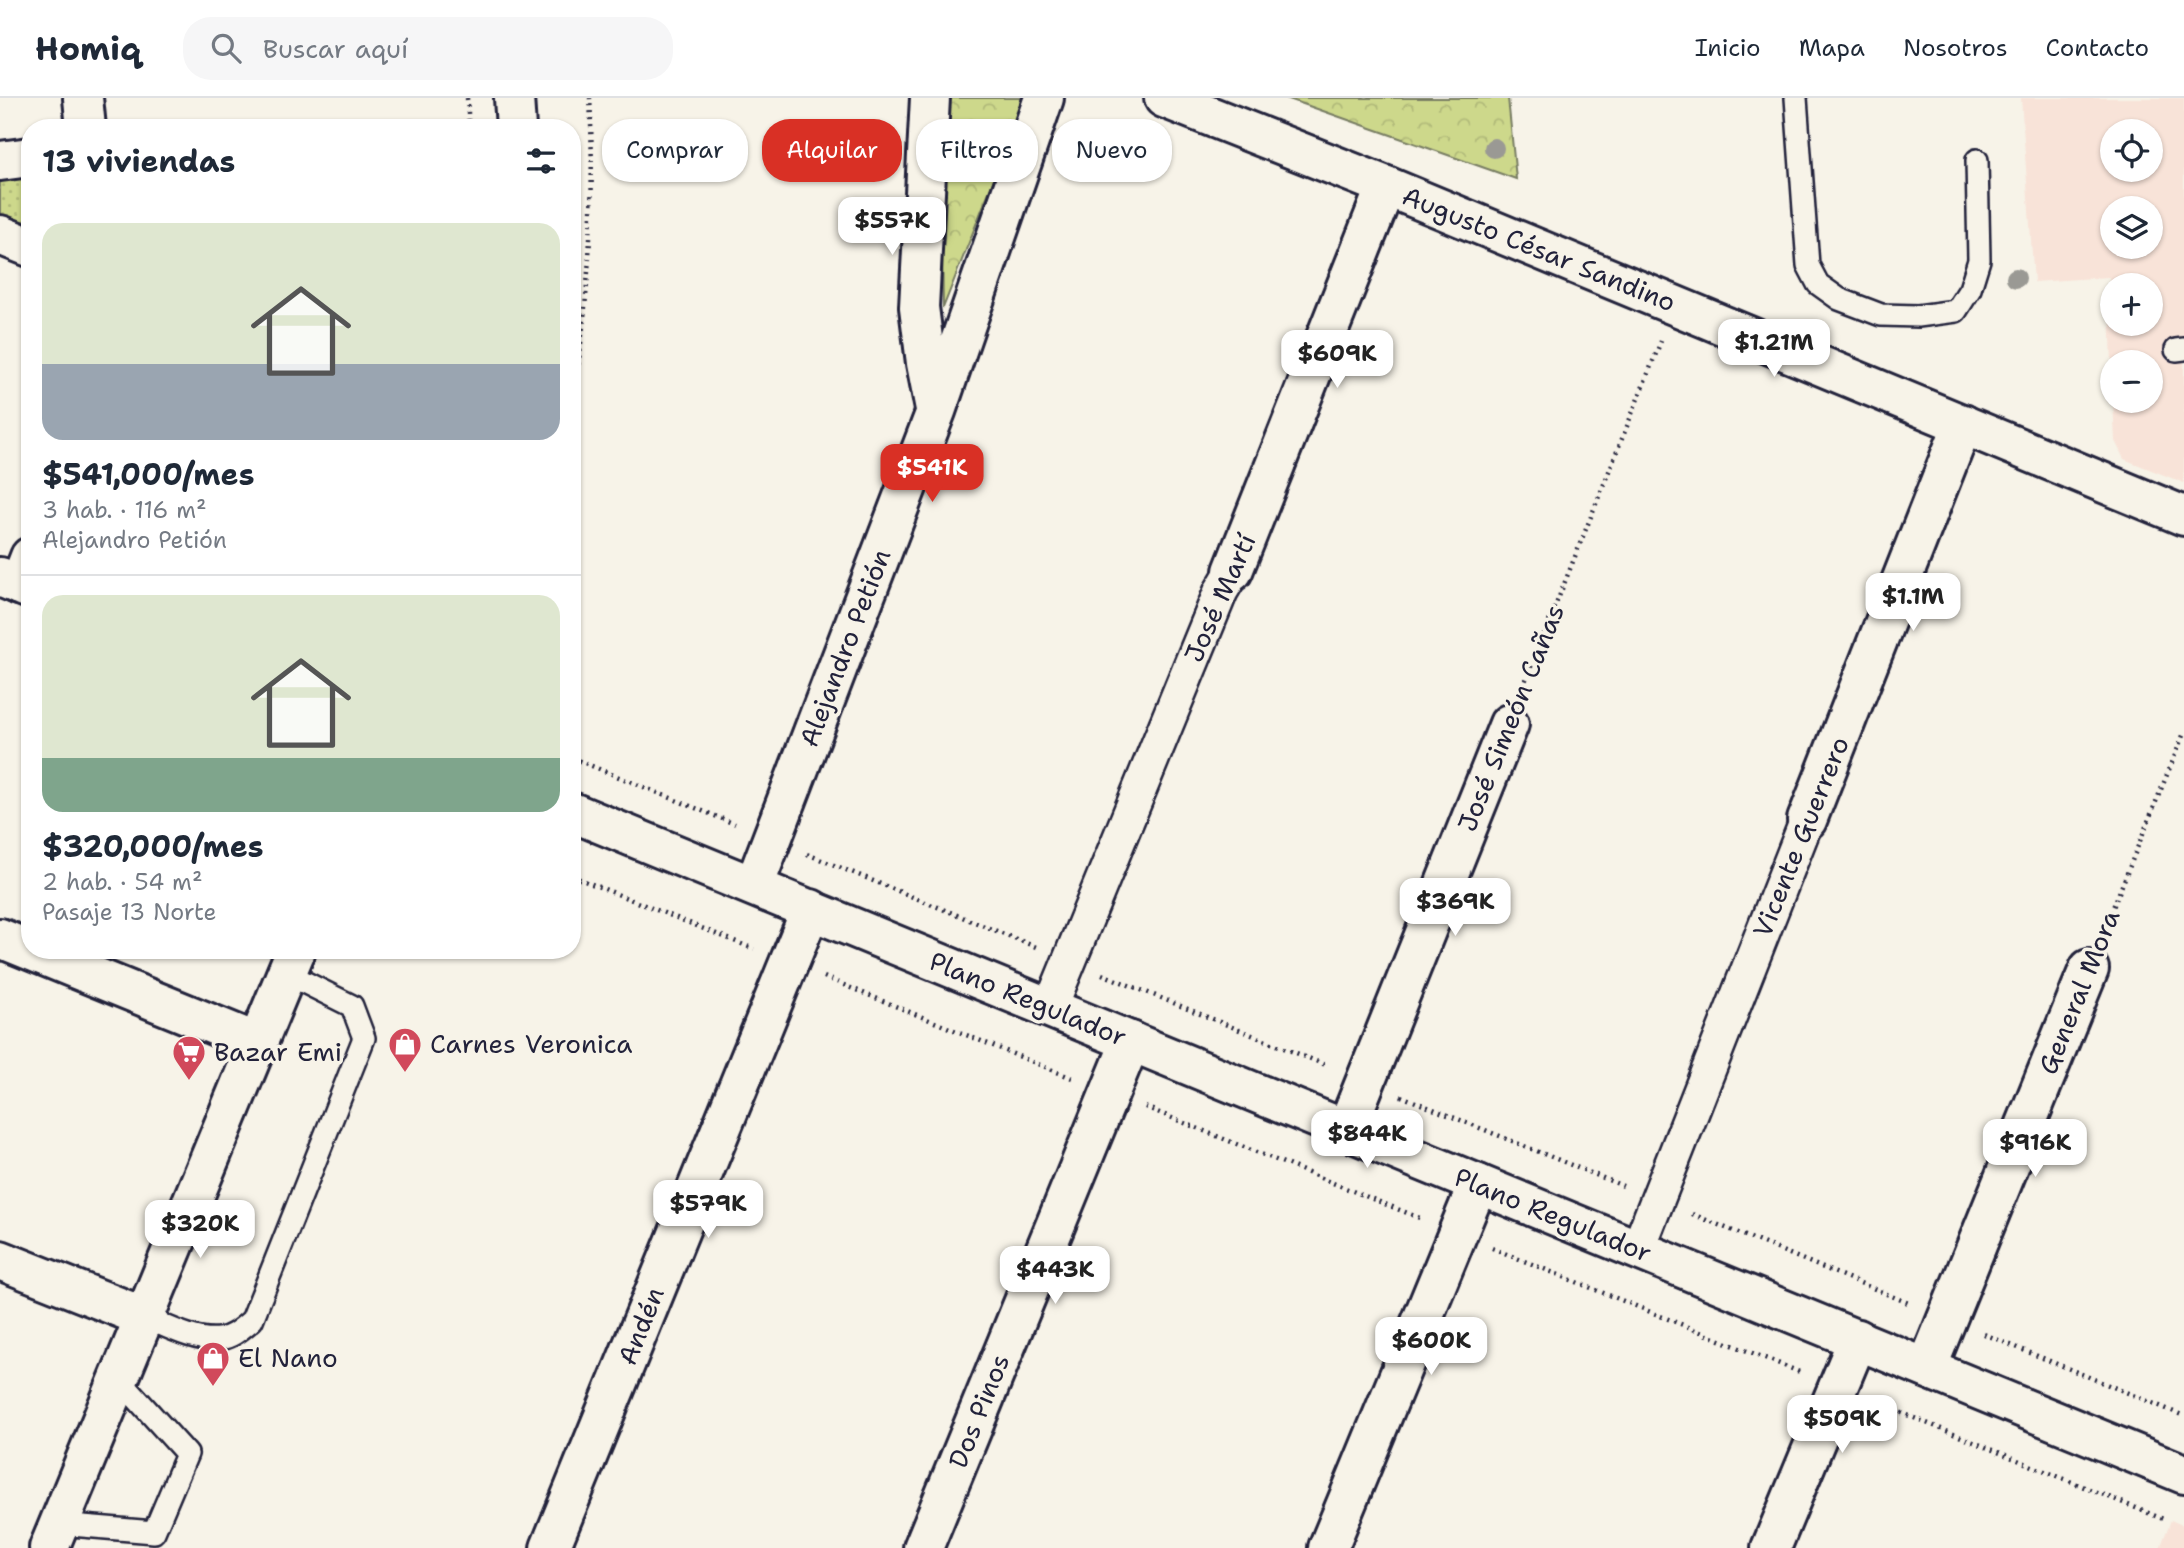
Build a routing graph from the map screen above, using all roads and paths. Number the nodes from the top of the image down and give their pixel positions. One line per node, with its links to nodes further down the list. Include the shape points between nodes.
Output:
1 (83, 98): 9 (street)
2 (467, 98): 10 (path)
3 (514, 98): 11 (street)
4 (590, 98): 19 (path, via 593,181)
5 (930, 98): 20 (street, via 919,307)
6 (1044, 98): 20 (street, Alejandro Petión)
7 (1164, 98): 15 (street, Augusto César Sandino)
8 (1796, 98): 13 (lane, via 1808,265 1818,284 1839,299 1881,315 1956,311 1970,289 1979,260)
9 (85, 119)
10 (468, 119)
11 (515, 119)
12 (21, 158): 14 (street)
13 (1977, 160)
14 (0, 161)
15 (1386, 186): 18 (street, Augusto César Sandino); 23 (street, José Martí)
16 (0, 234): 17 (street)
17 (21, 243)
18 (1675, 306): 21 (street, Augusto César Sandino); 24 (path, José Simeón Cañas)
19 (581, 350)
20 (936, 411): 29 (street, Alejandro Petión)
21 (1964, 424): 22 (street, Augusto César Sandino); 27 (street, Vicente Guerrero)
22 (2184, 516)
23 (1233, 571): 37 (street, José Martí, via 1220,591)
24 (1508, 724): 41 (street, José Simeón Cañas)
25 (2184, 733): 36 (path, General Mora)
26 (581, 816): 29 (street, Plano Regulador)
27 (1807, 820): 44 (street, Vicente Guerrero)
28 (581, 880): 35 (path)
29 (754, 886): 30 (street, Plano Regulador)
30 (811, 909): 35 (street, Andén); 37 (street, Plano Regulador)
31 (0, 938): 32 (street)
32 (21, 947)
33 (52, 959): 39 (street)
34 (291, 962): 39 (street); 46 (lane, via 352,1006 364,1038 252,1320 219,1339 196,1337)
35 (789, 963): 40 (path); 54 (street, Andén)
36 (2089, 969): 48 (street, General Mora)
37 (1050, 1008): 38 (street, Plano Regulador)
38 (1131, 1041): 40 (street, Dos Pinos); 41 (street, Plano Regulador)
39 (258, 1043): 46 (street)
40 (1110, 1093): 43 (path); 55 (street, Dos Pinos)
41 (1346, 1129): 42 (street, Plano Regulador)
42 (1478, 1184): 43 (street); 44 (street, Plano Regulador)
43 (1458, 1234): 50 (path); 56 (street)
44 (1638, 1249): 47 (street, Plano Regulador)
45 (0, 1260): 46 (street)
46 (144, 1317): 49 (street)
47 (1858, 1339): 48 (street, Plano Regulador); 50 (street)
48 (1927, 1368): 51 (street, Plano Regulador)
49 (119, 1379): 53 (street); 53 (lane, via 187,1454 154,1532)
50 (1838, 1387): 52 (path); 57 (street)
51 (2184, 1474)
52 (2163, 1519)
53 (54, 1536)
54 (550, 1548)
55 (923, 1548)
56 (1328, 1548)
57 (1771, 1548)

